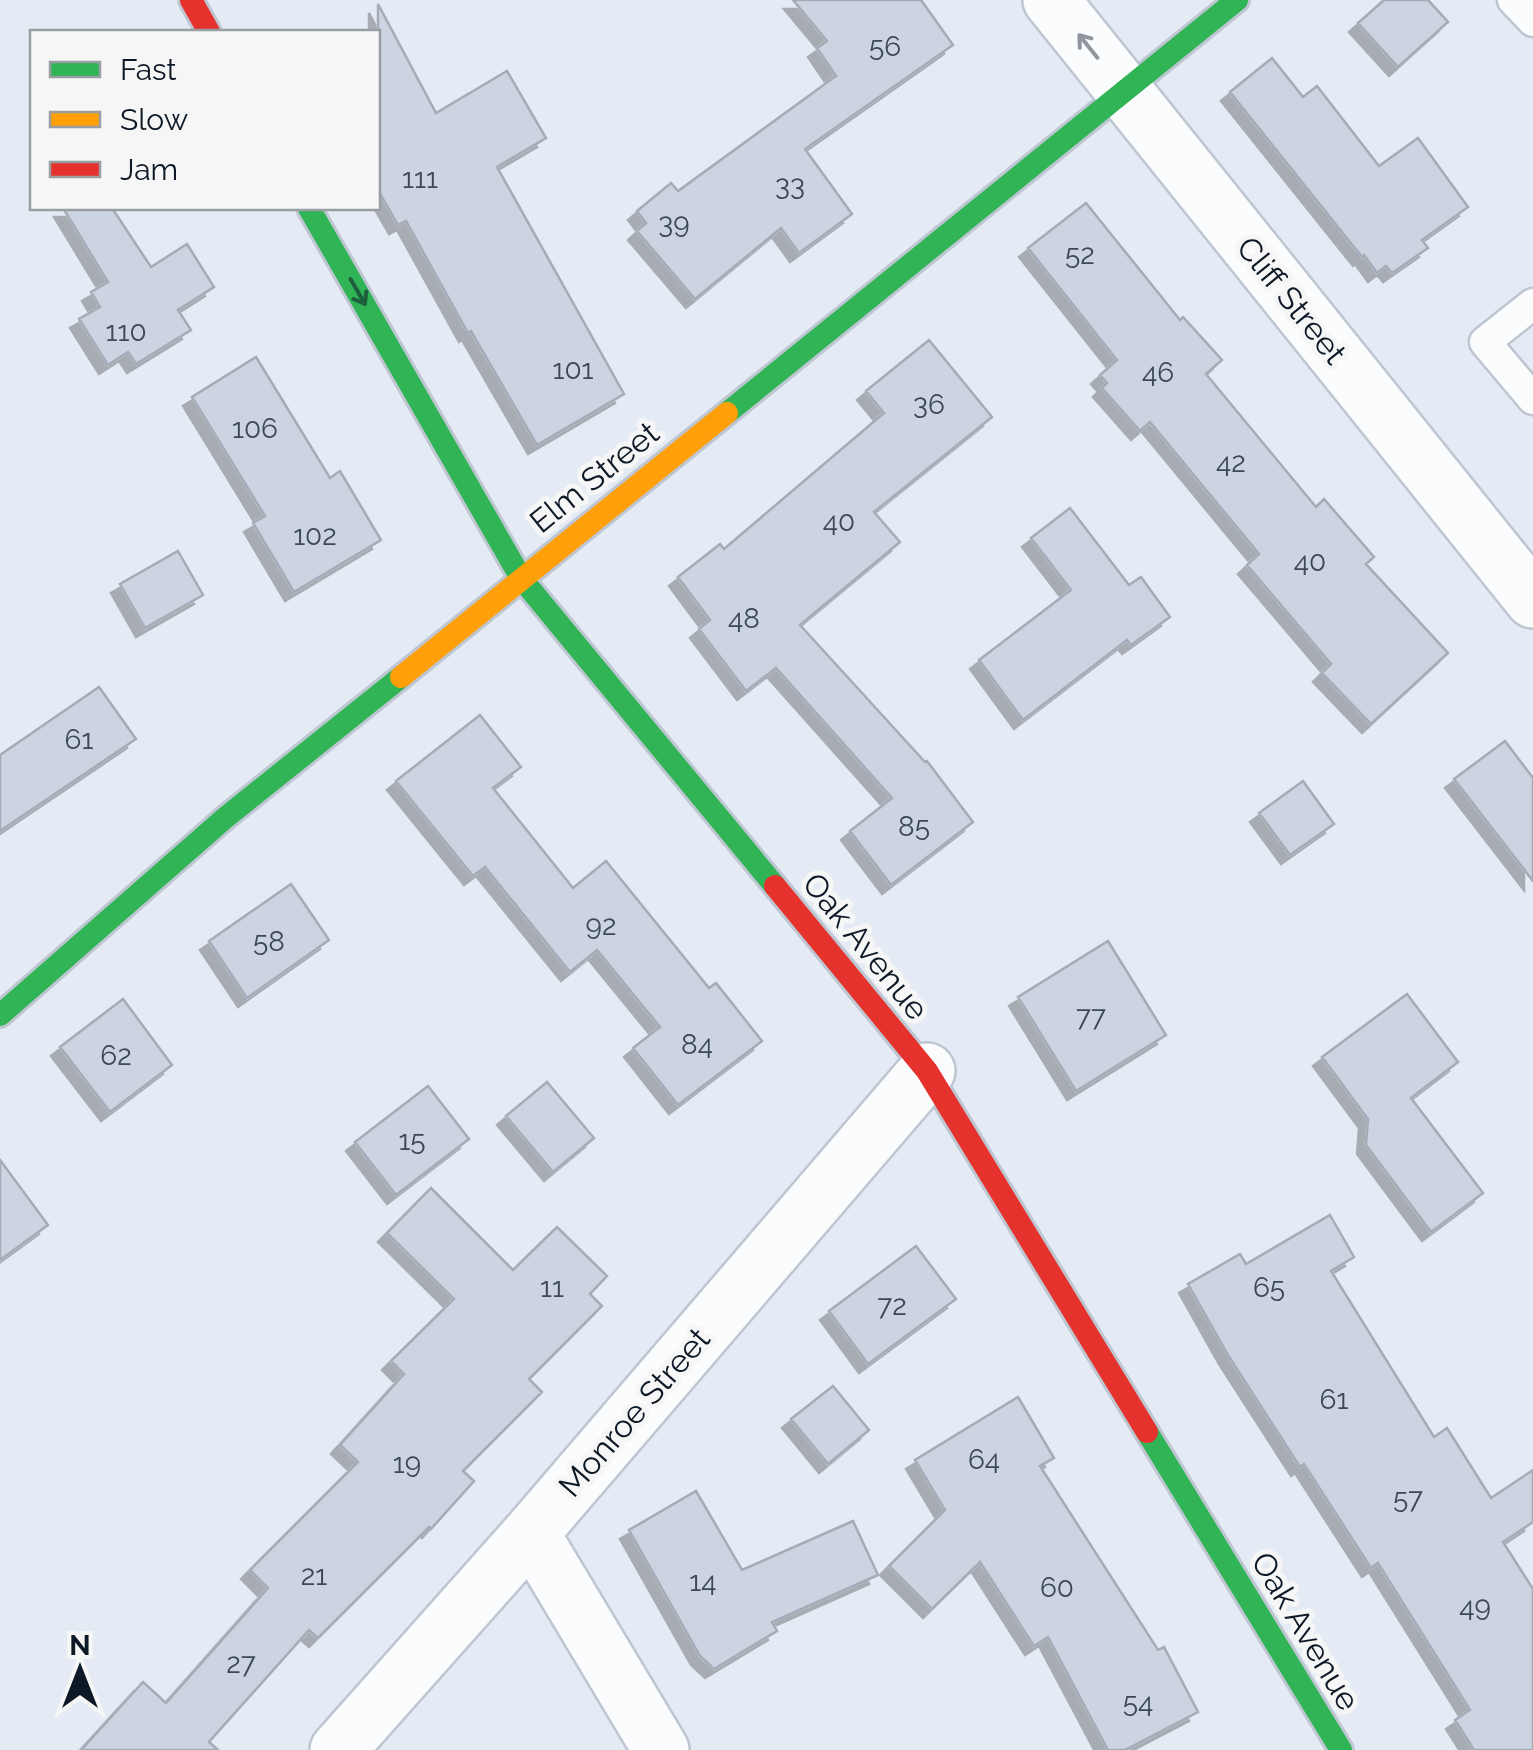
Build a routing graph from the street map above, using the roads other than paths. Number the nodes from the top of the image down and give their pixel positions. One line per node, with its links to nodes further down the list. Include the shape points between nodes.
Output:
1 (190, 0): 6 (street)
2 (1051, 0): 7 (street, Cliff Street, one-way to 2)
3 (1237, 0): 7 (street, Elm Street)
4 (1512, 0): 5 (lane)
5 (1533, 21)
6 (208, 30)
7 (1125, 93): 11 (street, Elm Street); 12 (street, Cliff Street)
8 (311, 210): 11 (street, Oak Avenue, one-way to 11)
9 (1533, 304): 10 (lane, via 1485,342)
10 (1533, 399)
11 (522, 578): 13 (street, Elm Street, via 225,818); 14 (street, Oak Avenue)
12 (1533, 600)
13 (0, 1015)
14 (926, 1071): 15 (street, Monroe Street); 18 (street, Oak Avenue)
15 (530, 1533): 16 (street, Monroe Street); 17 (street)
16 (338, 1750)
17 (661, 1750)
18 (1340, 1750)

